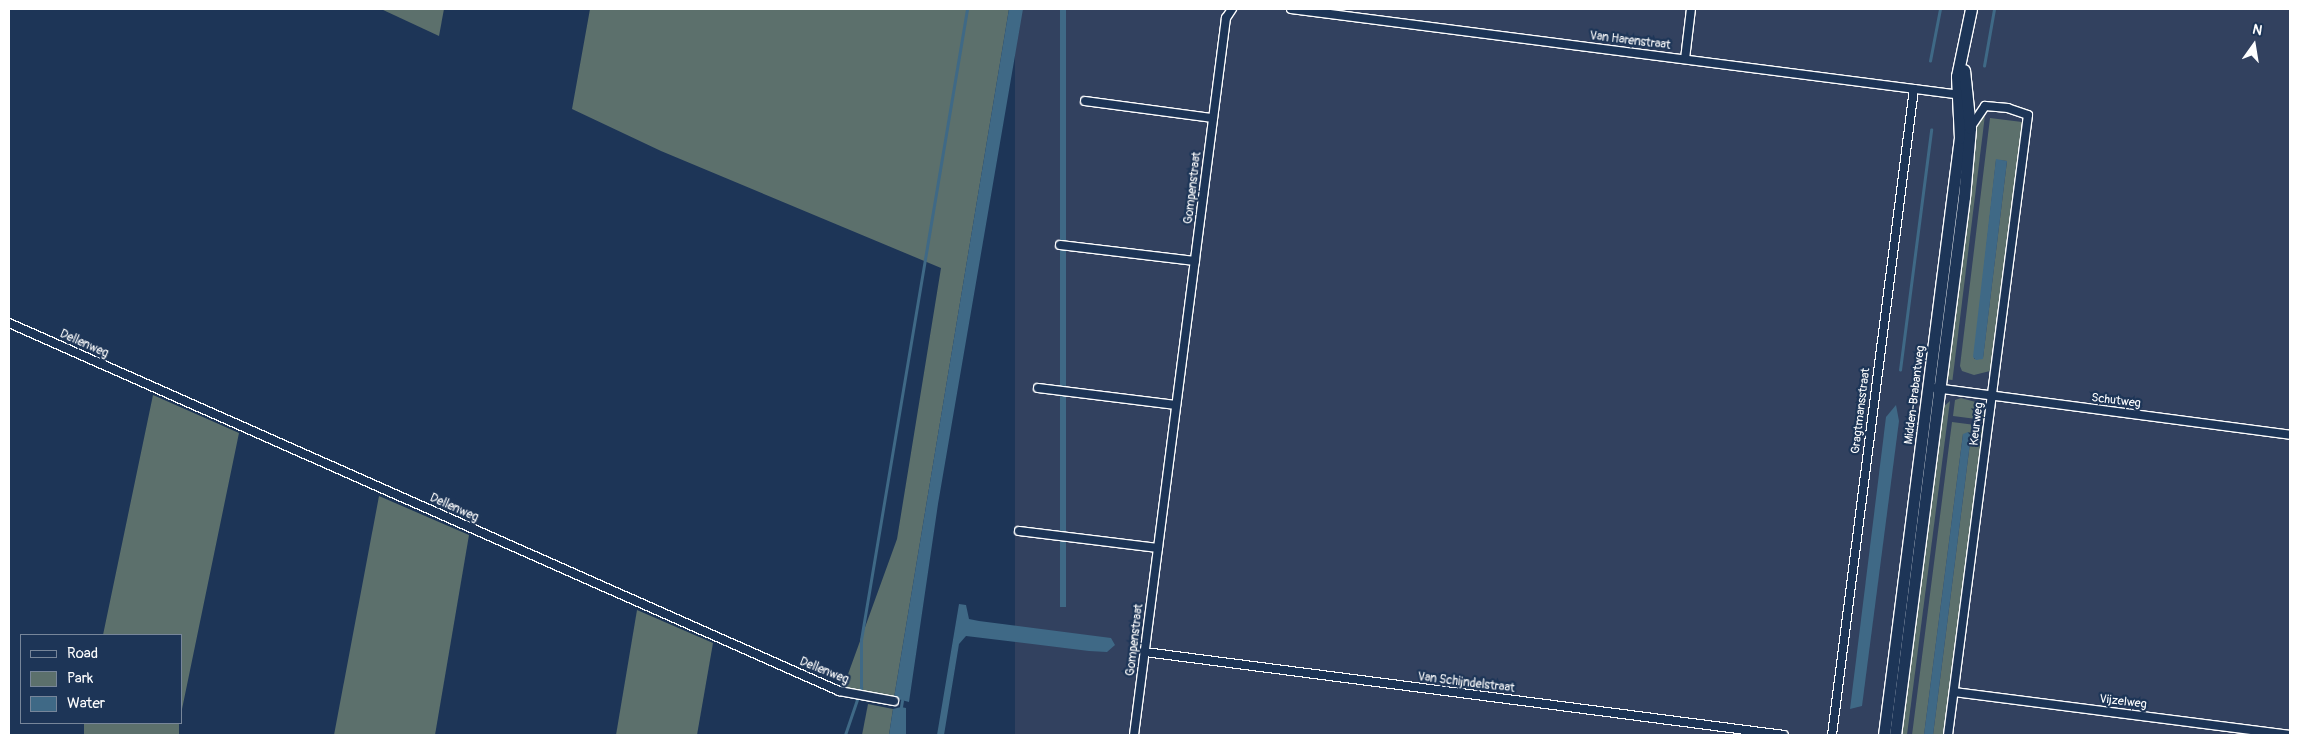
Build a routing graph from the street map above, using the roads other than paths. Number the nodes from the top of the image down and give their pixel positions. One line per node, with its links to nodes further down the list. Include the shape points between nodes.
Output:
1 (1232, 9): 10 (street, Gompenstraat, via 1226,18)
2 (1291, 9): 5 (street, Van Harenstraat)
3 (1691, 9): 6 (street)
4 (1971, 9): 8 (street, Midden-Brabantweg, via 1962,58)
5 (1305, 10): 6 (street, Van Harenstraat)
6 (1685, 59): 7 (street, Van Harenstraat)
7 (1914, 89): 8 (street, Van Harenstraat); 27 (street, Gragtmansstraat)
8 (1962, 95): 11 (street, Midden-Brabantweg); 16 (street, Midden-Brabantweg)
9 (1085, 101): 10 (street)
10 (1213, 118): 13 (street, Gompenstraat)
11 (1970, 128): 16 (street, Midden-Brabantweg); 17 (street, Keurweg, via 1985,106 2008,108 2028,115)
12 (1060, 246): 13 (street)
13 (1195, 261): 18 (street, Gompenstraat)
14 (9, 323): 24 (street, Dellenweg, via 813,680 852,694)
15 (1038, 388): 18 (street)
16 (1935, 388): 17 (street, Schutweg); 28 (street, Midden-Brabantweg); 29 (street, Midden-Brabantweg)
17 (1992, 397): 19 (street, Schutweg); 23 (street, Keurweg)
18 (1176, 405): 21 (street, Gompenstraat)
19 (2290, 435)
20 (1019, 531): 21 (street)
21 (1158, 548): 22 (street, Gompenstraat)
22 (1145, 652): 25 (street, Gompenstraat); 26 (street, Van Schijndelstraat)
23 (1954, 692): 30 (street, Keurweg); 31 (street, Vijzelweg)
24 (894, 701)
25 (1134, 735)
26 (1784, 735)
27 (1832, 735)
28 (1884, 735)
29 (1895, 735)
30 (1948, 735)
31 (2290, 735)

